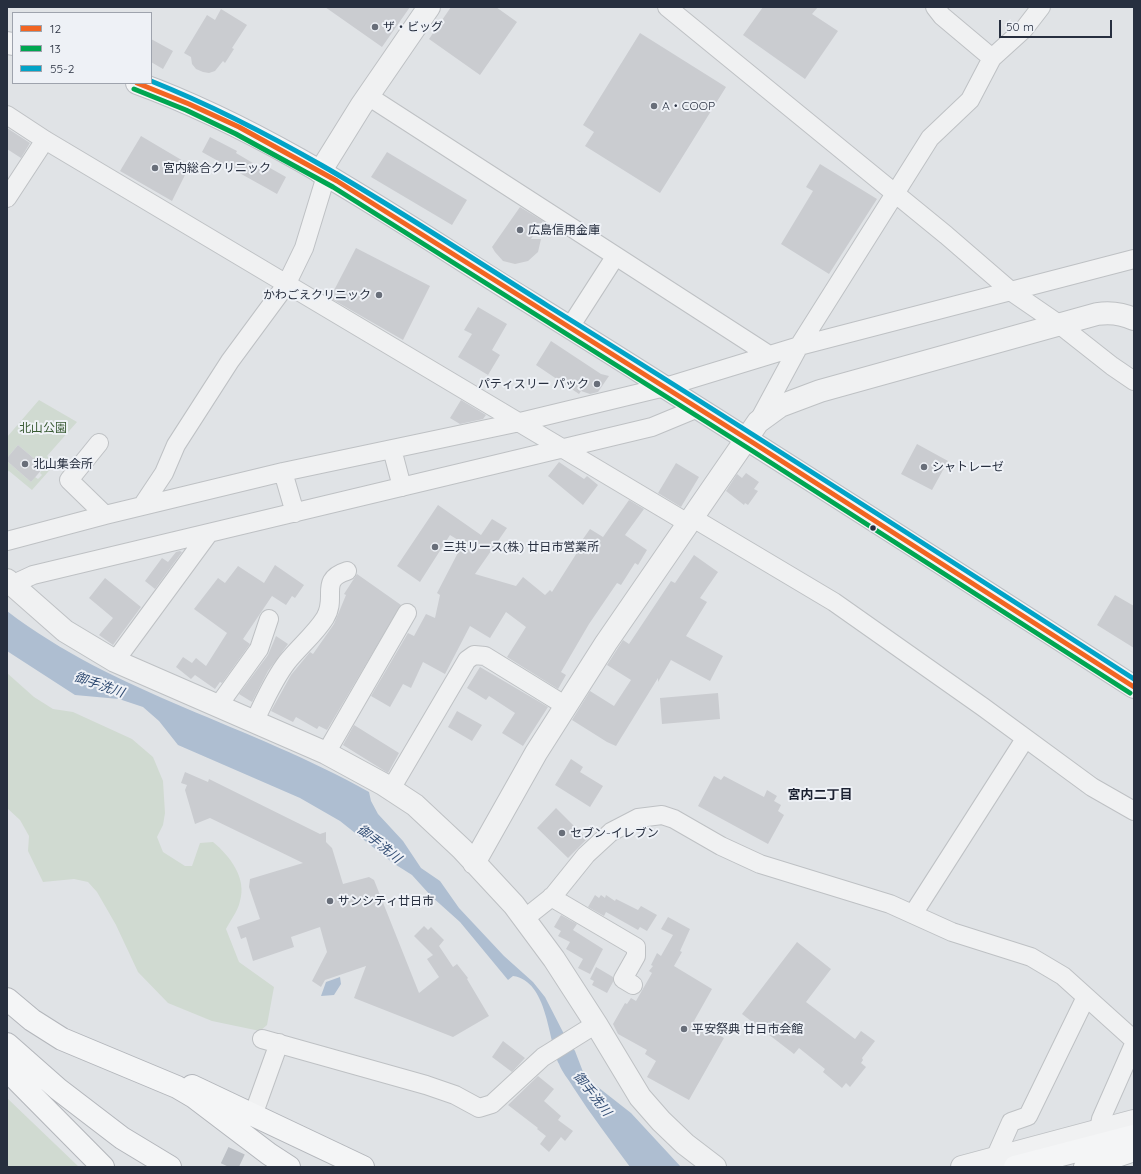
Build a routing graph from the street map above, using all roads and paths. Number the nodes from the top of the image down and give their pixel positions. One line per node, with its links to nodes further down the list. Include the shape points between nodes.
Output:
1 (429, 7): 7 (street)
2 (667, 7): 11 (street)
3 (935, 7): 5 (street, via 947,22)
4 (1041, 7): 5 (street, via 1024,29)
5 (992, 58): 11 (street, via 970,100 930,138)
6 (140, 84): 10 (main road, via 197,107 244,130)
7 (368, 96): 10 (street); 13 (street)
8 (7, 116): 9 (street)
9 (45, 140): 12 (street); 15 (street)
10 (323, 174): 15 (street, via 304,248); 19 (main road)
11 (896, 193): 16 (street); 20 (street)
12 (7, 198)
13 (615, 256): 19 (street); 21 (street)
14 (1134, 259): 16 (street)
15 (286, 285): 25 (street); 33 (street, via 230,361 176,445 164,473)
16 (1012, 292): 18 (street); 20 (street)
17 (1134, 318): 18 (street, via 1108,313)
18 (1060, 325): 22 (street); 26 (street, via 820,391 780,406)
19 (570, 328): 23 (main road)
20 (799, 346): 21 (street); 26 (street)
21 (769, 355): 23 (street)
22 (1134, 381)
23 (665, 388): 24 (main road); 25 (street)
24 (698, 408): 27 (main road); 30 (street, via 652,427)
25 (520, 422): 29 (street); 30 (street)
26 (758, 422): 27 (street)
27 (745, 439): 36 (street); 44 (main road)
28 (99, 443): 35 (street, via 69,480)
29 (392, 449): 31 (street); 32 (street)
30 (563, 449): 32 (street); 36 (street, via 681,519)
31 (283, 472): 33 (street); 34 (street)
32 (402, 487): 34 (street)
33 (142, 506): 35 (street)
34 (295, 513): 37 (street)
35 (104, 515): 38 (street)
36 (689, 521): 46 (street); 48 (street, via 698,521 834,602)
37 (209, 533): 40 (street, via 33,575); 43 (street)
38 (7, 542)
39 (347, 571): 47 (street, via 332,579 329,588 330,607 325,618 286,663)
40 (11, 583): 43 (street, via 65,632)
41 (407, 613): 49 (street)
42 (269, 619): 45 (street, via 259,649)
43 (115, 661): 45 (street)
44 (1134, 687)
45 (218, 706): 47 (street)
46 (566, 706): 50 (street, via 485,656 474,655 467,660); 52 (street)
47 (254, 722): 49 (street)
48 (1025, 739): 51 (street, via 1092,787); 54 (street)
49 (326, 753): 50 (street)
50 (391, 789): 52 (street, via 430,818)
51 (1134, 811)
52 (474, 862): 55 (street, via 514,905)
53 (551, 897): 54 (street, via 602,839 638,818 656,815 674,819 753,861); 55 (street); 56 (street, via 636,947 636,956 624,979)
54 (914, 914): 57 (street, via 960,935 1031,957 1057,972)
55 (524, 920): 59 (street, via 554,959)
56 (633, 985)
57 (1086, 997): 60 (street); 70 (street, via 1028,1116 1011,1122)
58 (7, 999): 64 (main road, via 32,1020 62,1039)
59 (592, 1026): 65 (street, via 543,1057 492,1104 480,1108 455,1095 426,1085 270,1041); 75 (street, via 640,1097 670,1130)
60 (1134, 1040)
61 (7, 1044): 72 (main road, via 58,1089 116,1133)
62 (1134, 1044): 67 (street)
63 (8, 1071): 71 (main road)
64 (158, 1078): 73 (main road, via 194,1097); 74 (main road, via 199,1088)
65 (256, 1107)
66 (1134, 1121): 67 (street)
67 (1099, 1130): 70 (street)
68 (1134, 1136): 77 (main road)
69 (1126, 1153): 78 (main road); 79 (main road)
70 (995, 1158): 76 (street)
71 (102, 1167)
72 (170, 1167)
73 (289, 1167)
74 (363, 1167)
75 (715, 1167)
76 (962, 1167)
77 (1015, 1167)
78 (1065, 1167)
79 (1085, 1167)

